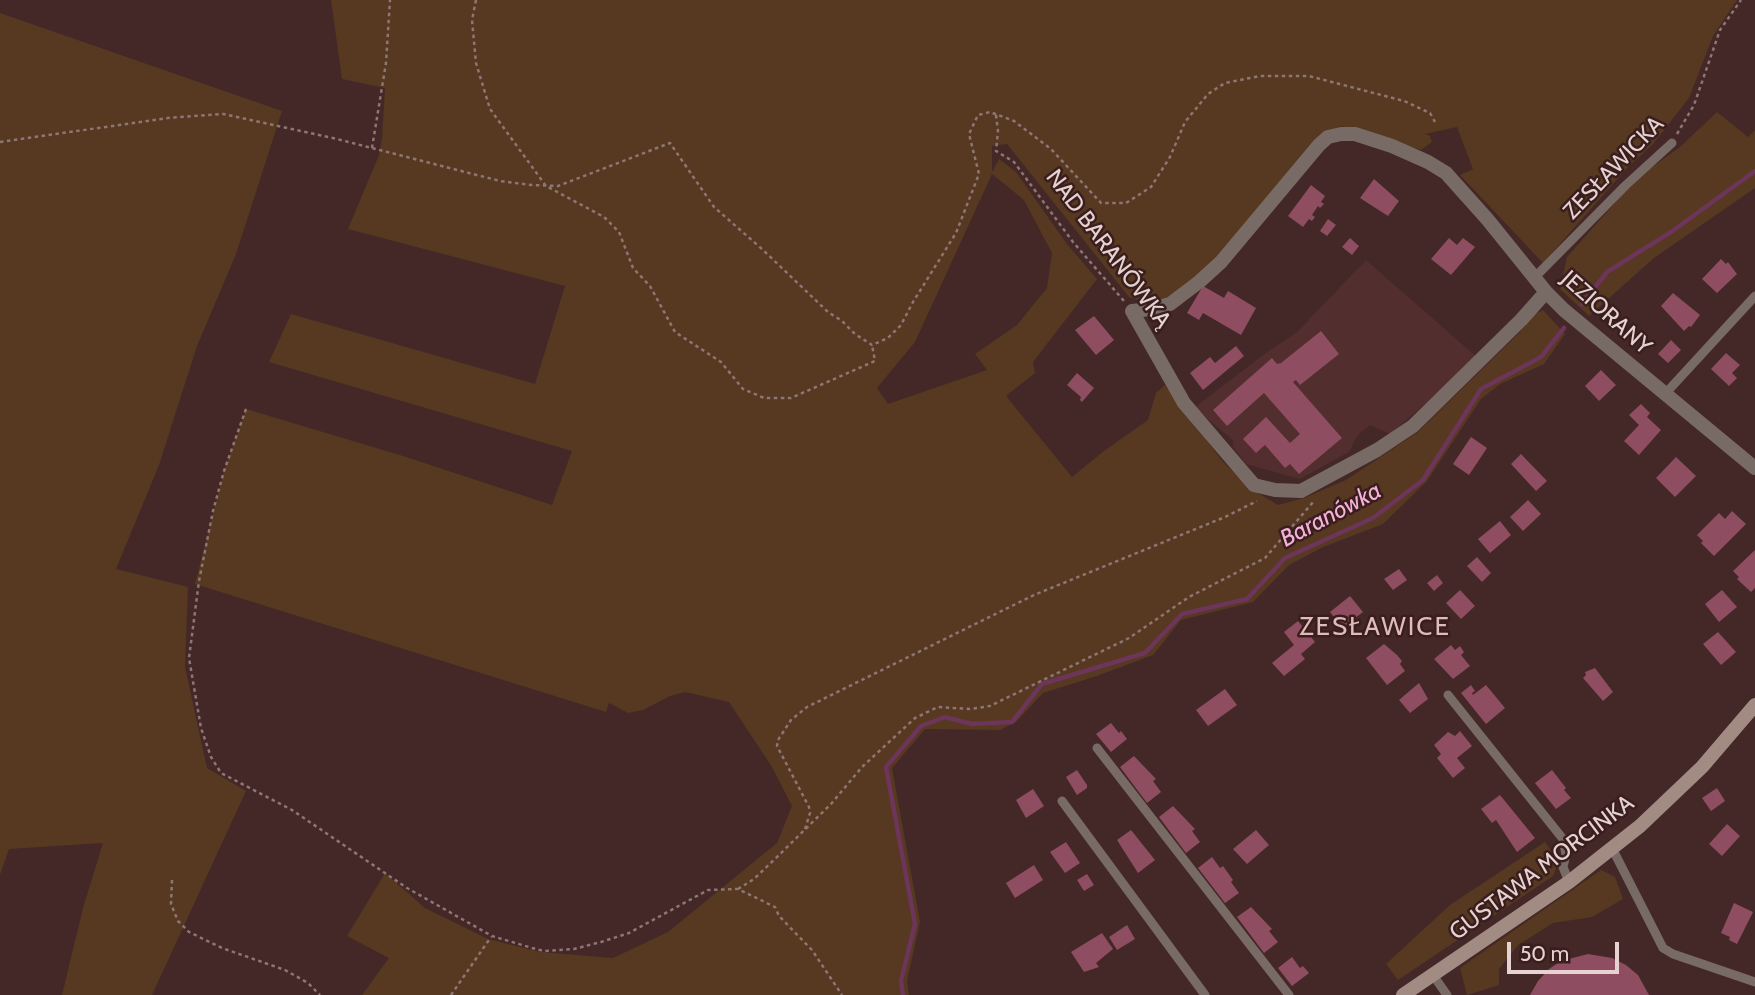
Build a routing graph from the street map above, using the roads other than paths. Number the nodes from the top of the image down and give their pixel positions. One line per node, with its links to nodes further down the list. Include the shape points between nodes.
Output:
1 (1672, 143): 2 (lane, ZESŁAWICKA)
2 (1535, 277): 3 (street, JEZIORANY); 5 (street, JEZIORANY, via 1446,173 1404,152 1355,134 1341,134 1328,137 1221,262 1170,304)
3 (1546, 292): 5 (street, NAD BARANÓWKĄ, via 1413,426 1301,491 1254,485 1184,403); 6 (street, JEZIORANY)
4 (1755, 296): 6 (lane)
5 (1132, 311)
6 (1665, 394): 7 (street, JEZIORANY)
7 (1755, 468)
8 (1448, 695): 13 (lane, via 1563,839 1563,867)
9 (1755, 705): 12 (street, GUSTAWA MORCINKA, via 1702,766)
10 (1097, 748): 17 (lane)
11 (1062, 800): 16 (lane)
12 (1612, 848): 13 (street, GUSTAWA MORCINKA); 15 (lane, via 1663,948)
13 (1570, 881): 14 (street, GUSTAWA MORCINKA)
14 (1433, 975): 18 (street, GUSTAWA MORCINKA); 19 (lane)
15 (1755, 982)
16 (1205, 995)
17 (1289, 995)
18 (1403, 995)
19 (1447, 995)

